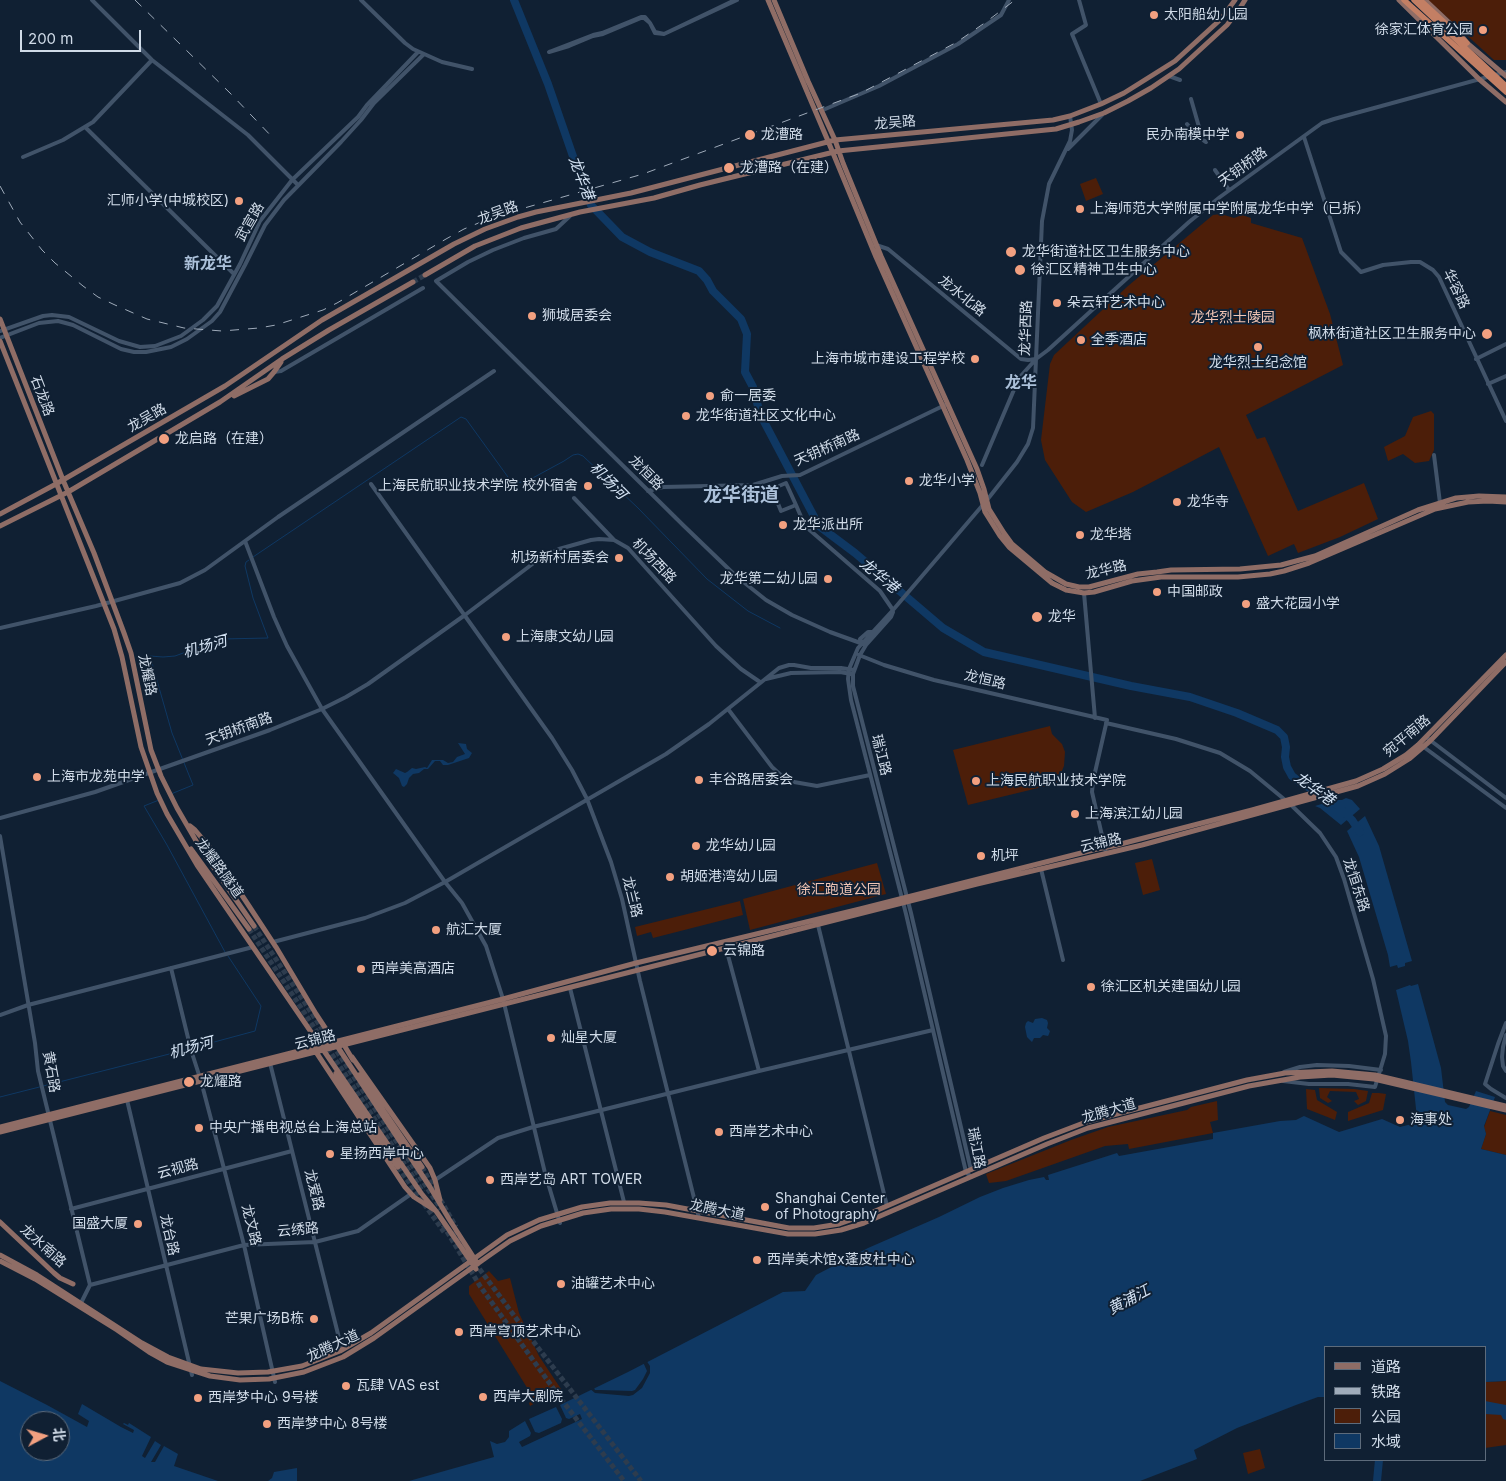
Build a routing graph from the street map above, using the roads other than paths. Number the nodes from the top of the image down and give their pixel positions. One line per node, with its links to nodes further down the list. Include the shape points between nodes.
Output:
1 (92, 0): 17 (street)
2 (361, 0): 15 (street, via 404,43)
3 (736, 0): 3 (street, via 664,34 656,32 650,23 645,17 641,17 549,52 641,18 650,23 655,33 664,34)
4 (768, 0): 37 (main road)
5 (774, 0): 28 (main road)
6 (1009, 0): 28 (street, via 1001,15 958,44 879,86)
7 (1079, 0): 27 (street, via 1086,25 1072,34)
8 (1234, 0): 27 (main road, via 1221,19 1175,61)
9 (1245, 0): 20 (main road, via 1227,25)
10 (1399, 0): 21 (main road)
11 (1404, 0): 24 (highway)
12 (1416, 0): 14 (highway); 23 (highway)
13 (1425, 0): 14 (main road)
14 (1467, 43): 19 (main road)
15 (418, 52): 16 (street); 43 (street, 武宣路, via 358,117)
16 (423, 55): 18 (street); 44 (street)
17 (152, 60): 33 (street); 43 (street, via 248,135)
18 (472, 69)
19 (1505, 73): 21 (street, 天钥桥路)
20 (1169, 76): 22 (street); 29 (main road)
21 (1479, 79): 26 (main road); 35 (street, 天钥桥路, via 1334,119)
22 (1180, 80)
23 (1506, 86)
24 (1506, 92)
25 (1191, 99): 34 (street)
26 (1506, 102)
27 (1101, 104): 30 (main road)
28 (822, 110): 36 (main road)
29 (1104, 112): 31 (main road); 40 (street)
30 (1070, 116): 31 (street, 龙华西路); 36 (main road, 龙吴路)
31 (1072, 124): 39 (main road, 龙吴路, via 1056,129); 40 (street, 龙华西路)
32 (1187, 124): 38 (street)
33 (85, 127): 41 (street, via 64,140); 48 (street)
34 (1201, 134)
35 (1304, 136): 45 (street, 天钥桥路); 58 (street, 华容路, via 1342,252 1361,272 1383,264 1411,262 1420,262 1433,270)
36 (835, 140): 37 (main road, 龙吴路); 39 (main road)
37 (828, 141): 39 (main road); 70 (main road, 龙吴路, via 631,193 518,217 470,236 322,320 225,386)
38 (1206, 142)
39 (835, 152): 46 (main road, 龙吴路, via 654,198); 47 (main road)
40 (1064, 155): 60 (street, 龙华西路, via 1049,184 1042,221)
41 (23, 157)
42 (1215, 170): 45 (street)
43 (292, 180): 44 (street); 48 (street, 武宣路, via 260,222)
44 (298, 185): 50 (street, via 271,216)
45 (1229, 190): 60 (street, 天钥桥路)
46 (572, 214): 49 (main road, 龙吴路, via 490,239); 51 (street, 龙吴路, via 556,228 493,250)
47 (874, 245): 60 (street, 龙水北路, via 888,249 1021,359); 66 (main road, 龙华路); 66 (main road, 龙华路, via 876,257)
48 (234, 274): 50 (street); 55 (street, 武宣路, via 217,306 203,320 181,336 155,346 128,345 69,317 52,315)
49 (425, 275)
50 (239, 278): 55 (street, via 212,321 171,347 134,352 58,321)
51 (436, 281): 73 (street, 龙恒路)
52 (413, 282): 59 (main road, 龙吴路)
53 (423, 288): 62 (street, via 281,371)
54 (0, 319): 55 (main road, 石龙路)
55 (3, 332): 56 (street); 70 (main road, 石龙路)
56 (0, 339): 71 (main road, 石龙路)
57 (1506, 344): 58 (street)
58 (1476, 358): 64 (street, 华容路)
59 (282, 359): 62 (main road); 65 (main road, 龙吴路)
60 (1036, 359): 69 (street, 天钥桥路, via 1019,378); 78 (street, 龙华西路, via 1031,436 1018,462)
61 (494, 371): 86 (street)
62 (274, 372): 65 (main road, via 268,379)
63 (1506, 376): 64 (street)
64 (1488, 384): 67 (street, 华容路)
65 (220, 402): 74 (main road, 龙吴路)
66 (946, 405): 73 (street, 天钥桥南路, via 800,475 782,476 753,485 663,487); 78 (main road, 龙华路, via 977,469); 82 (main road, 龙华路)
67 (1506, 421)
68 (1434, 455): 80 (street)
69 (982, 465)
70 (63, 480): 71 (main road, 龙吴路); 74 (main road, 龙耀路)
71 (56, 484): 75 (main road, 龙耀路); 83 (main road, 龙吴路)
72 (371, 484): 91 (street, 龙兰路)
73 (648, 491): 93 (street, 龙恒路, via 758,594 805,622)
74 (68, 492): 75 (main road, 龙吴路); 88 (main road, 龙耀路)
75 (61, 496): 84 (main road, 龙吴路); 89 (main road, 龙耀路)
76 (1506, 497): 80 (main road, 龙华路, via 1456,498)
77 (574, 498): 85 (street)
78 (987, 500): 80 (main road, 龙华路, via 989,509 1012,544 1051,575 1079,587 1138,574 1268,567 1300,560); 82 (street, 龙华西路)
79 (1506, 502): 87 (main road, 龙华路, via 1468,502 1435,509 1284,571 1238,577 1161,577)
80 (1440, 503)
81 (796, 505): 81 (street, via 781,511 772,489 786,483); 90 (street, via 805,526 880,591)
82 (982, 505): 87 (main road, 龙华路, via 1004,541 1039,574 1066,590); 90 (street, 龙华西路)
83 (0, 514)
84 (0, 526)
85 (614, 540): 91 (street, 机场西路, via 591,540 553,551); 98 (street, 机场西路, via 638,558 728,658)
86 (246, 541): 88 (street, via 180,583); 99 (street, via 277,625)
87 (1084, 593): 101 (street)
88 (112, 601): 89 (street); 105 (main road, 龙耀路, via 130,653)
89 (105, 603): 92 (street); 106 (main road, 龙耀路, via 122,656 134,720)
90 (893, 610): 93 (street, 龙华西路); 93 (street, 龙华西路, via 891,617)
91 (465, 615): 99 (street, 天钥桥南路, via 368,684); 110 (street, 龙兰路, via 563,754)
92 (0, 628)
93 (864, 644): 95 (street, 龙华西路)
94 (1506, 655): 103 (main road, 宛平南路)
95 (856, 656): 97 (street, 龙华西路); 101 (street, 龙恒路, via 934,680)
96 (1506, 662): 103 (main road, 宛平南路)
97 (851, 672): 98 (street, via 791,673); 98 (street, via 789,665); 107 (street, 瑞江路, via 849,693); 120 (street, 瑞江路)
98 (761, 681): 100 (street)
99 (322, 708): 105 (street, 天钥桥南路); 119 (street)
100 (728, 709): 107 (street, via 784,778 817,786); 110 (street, via 666,754)
101 (1095, 718): 102 (street, 龙恒路)
102 (1106, 722): 111 (street, 龙恒东路, via 1176,738 1220,753 1250,771); 117 (street, via 1092,792)
103 (1428, 739): 104 (main road, 宛平南路); 109 (street)
104 (1421, 745): 108 (main road, 宛平南路, via 1383,769); 108 (main road, 宛平南路, via 1409,759 1386,774 1343,790); 112 (street)
105 (158, 769): 106 (street, 天钥桥南路); 115 (main road, 龙耀路)
106 (149, 773): 113 (street, 天钥桥南路, via 95,792); 114 (main road, 龙耀路)
107 (870, 775): 120 (street, 瑞江路)
108 (1302, 798): 111 (main road, 云锦路)
109 (1506, 798)
110 (587, 799): 119 (street); 126 (street, 龙兰路, via 619,890)
111 (1288, 802): 117 (main road, 云锦路); 145 (street, 龙恒东路, via 1327,842 1344,878 1386,1036)
112 (1506, 808)
113 (0, 818)
114 (170, 820): 115 (main road, 龙耀路隧道, via 252,928); 123 (main road, 龙耀路)
115 (186, 823): 122 (main road, 龙耀路, via 212,850)
116 (0, 836): 131 (street, 黄石路)
117 (1105, 851): 118 (main road, 云锦路); 120 (main road, 云锦路)
118 (1041, 869): 120 (main road, 云锦路); 125 (street)
119 (445, 882): 122 (street, via 405,903 365,918); 130 (street, via 462,902 486,946)
120 (904, 900): 121 (main road, 云锦路); 126 (main road, 云锦路); 134 (street, 瑞江路); 166 (street, 瑞江路)
121 (818, 925): 124 (main road, 云锦路); 139 (street)
122 (273, 942): 136 (main road, 龙耀路)
123 (253, 947): 127 (street); 138 (main road, 龙耀路)
124 (726, 948): 128 (main road, 云锦路); 146 (street)
125 (1063, 960)
126 (636, 963): 128 (street, 龙兰路); 130 (main road, 云锦路)
127 (171, 968): 131 (street); 150 (street, 龙文路)
128 (638, 970): 129 (main road, 云锦路); 152 (street, 龙兰路)
129 (570, 988): 130 (main road, 云锦路); 157 (street)
130 (504, 1002): 136 (main road, 云锦路); 137 (main road, 云锦路); 160 (street)
131 (28, 1005): 132 (street); 158 (street, 黄石路)
132 (0, 1015)
133 (1506, 1023): 153 (street, via 1486,1084)
134 (933, 1030): 139 (street); 166 (street, 瑞江路)
135 (1506, 1035): 147 (street, via 1502,1058)
136 (336, 1044): 137 (main road, 云锦路); 138 (main road, 云锦路); 142 (main road, 龙耀路)
137 (344, 1045): 142 (main road)
138 (322, 1048): 140 (main road, 云锦路); 141 (main road, 龙耀路); 150 (main road, 云锦路)
139 (848, 1051): 146 (street); 172 (street)
140 (316, 1052): 143 (main road, 龙耀路); 144 (main road, 云锦路)
141 (328, 1056): 151 (main road); 174 (main road, 龙耀路)
142 (350, 1059): 164 (main road); 168 (main road, 龙耀路, via 415,1145); 176 (main road, 龙耀路, via 362,1085)
143 (323, 1062): 151 (main road); 170 (main road, 龙耀路)
144 (270, 1063): 150 (main road, 云锦路); 162 (street, 龙爱路)
145 (1381, 1070): 149 (street, via 1317,1065 1292,1069); 149 (street, via 1375,1087 1309,1084)
146 (760, 1071): 152 (street)
147 (1506, 1071)
148 (1317, 1073): 149 (main road, 龙腾大道); 155 (main road, 龙腾大道, via 1348,1072 1388,1077); 156 (main road, 龙腾大道, via 1387,1081)
149 (1278, 1077): 166 (main road, 龙腾大道, via 1247,1080 1086,1122); 167 (main road, 龙腾大道, via 1088,1128)
150 (200, 1078): 154 (main road, 云锦路); 158 (main road, 云锦路); 165 (street, 龙文路)
151 (340, 1080): 163 (main road)
152 (669, 1094): 157 (street); 175 (street, 龙兰路)
153 (1506, 1098)
154 (126, 1100): 158 (main road, 云锦路); 169 (street, 龙台路)
155 (1506, 1106)
156 (1506, 1110)
157 (602, 1111): 160 (street); 171 (street)
158 (49, 1117): 159 (main road, 云锦路); 161 (main road, 云锦路); 173 (street, 黄石路)
159 (0, 1126)
160 (533, 1127): 168 (street, via 498,1138); 177 (street)
161 (0, 1132)
162 (292, 1151): 165 (street, 云视路); 179 (street, 龙爱路)
163 (398, 1167)
164 (422, 1167)
165 (224, 1168): 169 (street, 云视路); 180 (street, 龙文路)
166 (968, 1171): 167 (street, 瑞江路); 172 (main road, 龙腾大道)
167 (971, 1177): 175 (main road, 龙腾大道, via 864,1223 828,1232 781,1234)
168 (435, 1180): 176 (main road, 龙耀路)
169 (147, 1189): 173 (street, 云视路); 184 (street, 龙台路)
170 (411, 1194): 174 (main road, 龙耀路); 179 (street, 云绣路, via 358,1231)
171 (624, 1202): 175 (main road, 龙腾大道, via 666,1205); 177 (main road, 龙腾大道, via 589,1206)
172 (886, 1206): 175 (main road, 龙腾大道, via 839,1224 801,1228)
173 (70, 1209): 186 (street, 黄石路)
174 (436, 1211): 183 (main road, 龙耀路)
175 (699, 1214): 177 (main road, 龙腾大道, via 620,1209)
176 (449, 1219): 183 (main road, 龙耀路)
177 (558, 1219): 183 (main road, 龙腾大道, via 521,1235)
178 (0, 1222): 185 (main road, 龙水南路, via 54,1273)
179 (315, 1242): 180 (street, 云绣路); 188 (street, 龙爱路)
180 (244, 1245): 184 (street, 云绣路); 190 (street, 龙文路)
181 (0, 1255): 187 (main road, 龙腾大道, via 38,1275)
182 (0, 1261): 187 (main road, 龙腾大道)
183 (474, 1263): 188 (main road, 龙腾大道); 190 (main road, 龙腾大道, via 351,1353 310,1370)
184 (165, 1264): 186 (street, 云绣路); 189 (street, 龙台路)
185 (73, 1284)
186 (90, 1285): 187 (street)
187 (81, 1305): 189 (main road, 龙腾大道)
188 (342, 1350): 190 (main road, 龙腾大道)
189 (191, 1370): 190 (main road, 龙腾大道)
190 (274, 1377)

